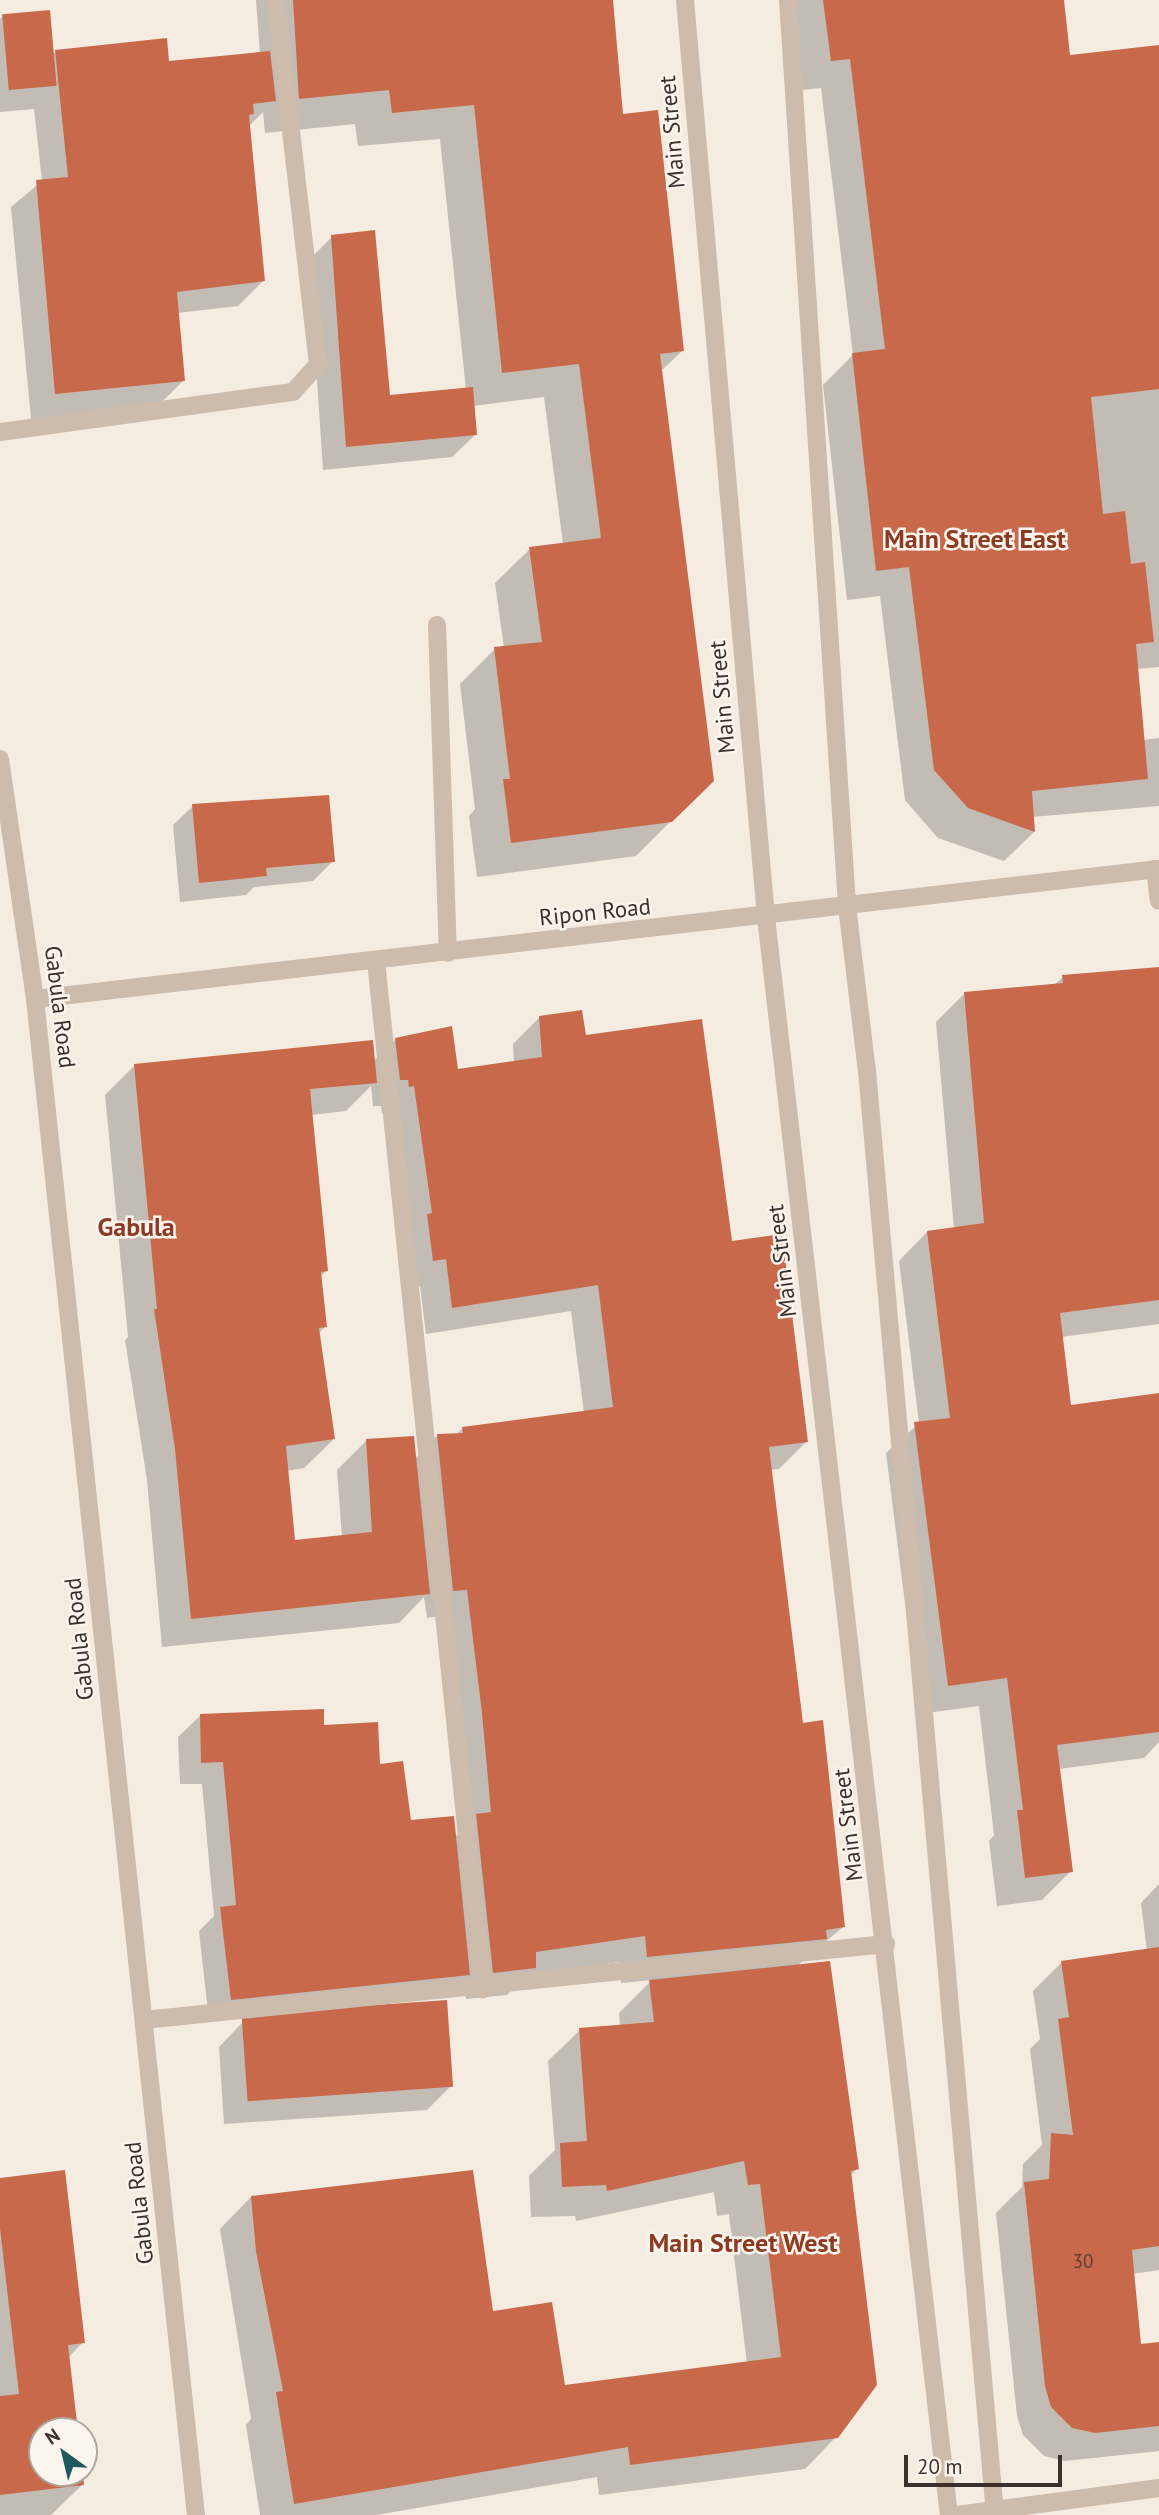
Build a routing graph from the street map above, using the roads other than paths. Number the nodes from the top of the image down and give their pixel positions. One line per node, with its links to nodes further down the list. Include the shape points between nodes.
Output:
1 (276, 0): 4 (street, via 318,365 293,392)
2 (685, 0): 10 (street, Main Street)
3 (788, 0): 9 (street)
4 (0, 432)
5 (437, 625): 11 (street)
6 (0, 760): 13 (street, Gabula Road)
7 (1157, 869): 8 (street); 9 (street, Ripon Road)
8 (1159, 901)
9 (847, 906): 10 (street, Ripon Road); 18 (street, via 867,1071)
10 (766, 917): 11 (street, Ripon Road); 14 (street, Main Street)
11 (448, 953): 12 (street, Ripon Road)
12 (376, 961): 13 (street, Ripon Road); 15 (street)
13 (35, 999): 16 (street, Gabula Road)
14 (886, 1944): 15 (street); 20 (street, Main Street)
15 (483, 1989): 16 (street)
16 (144, 2020): 19 (street, Gabula Road)
17 (1159, 2488): 18 (street)
18 (994, 2511): 21 (street)
19 (196, 2515)
20 (949, 2515)
21 (957, 2515)

